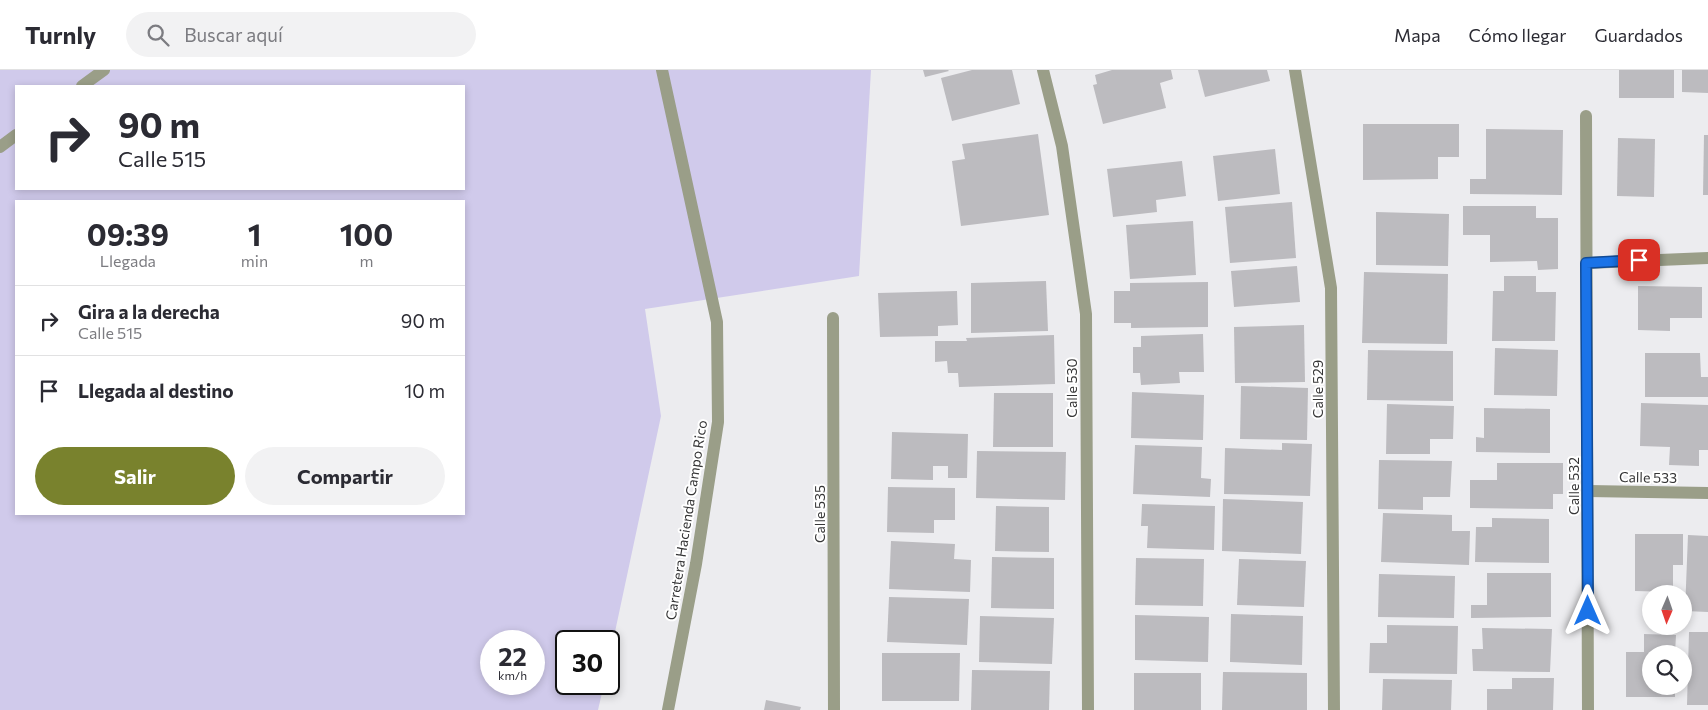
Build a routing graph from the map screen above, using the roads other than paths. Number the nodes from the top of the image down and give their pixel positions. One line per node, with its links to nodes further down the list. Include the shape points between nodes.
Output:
1 (104, 70): 5 (street)
2 (662, 70): 14 (street, Carretera Hacienda Campo Rico, via 717,322 718,422 696,564)
3 (1043, 70): 16 (street, Calle 530, via 1062,146 1086,314)
4 (1295, 70): 17 (street, Calle 529, via 1331,288)
5 (83, 85)
6 (1586, 116): 10 (street, Calle 532)
7 (15, 136): 8 (street)
8 (0, 147)
9 (1708, 258): 10 (street)
10 (1586, 263): 12 (street, Calle 532)
11 (833, 318): 15 (street, Calle 535)
12 (1588, 491): 13 (street, Calle 533); 18 (street, Calle 532)
13 (1708, 493)
14 (668, 710)
15 (834, 710)
16 (1088, 710)
17 (1334, 710)
18 (1588, 710)

